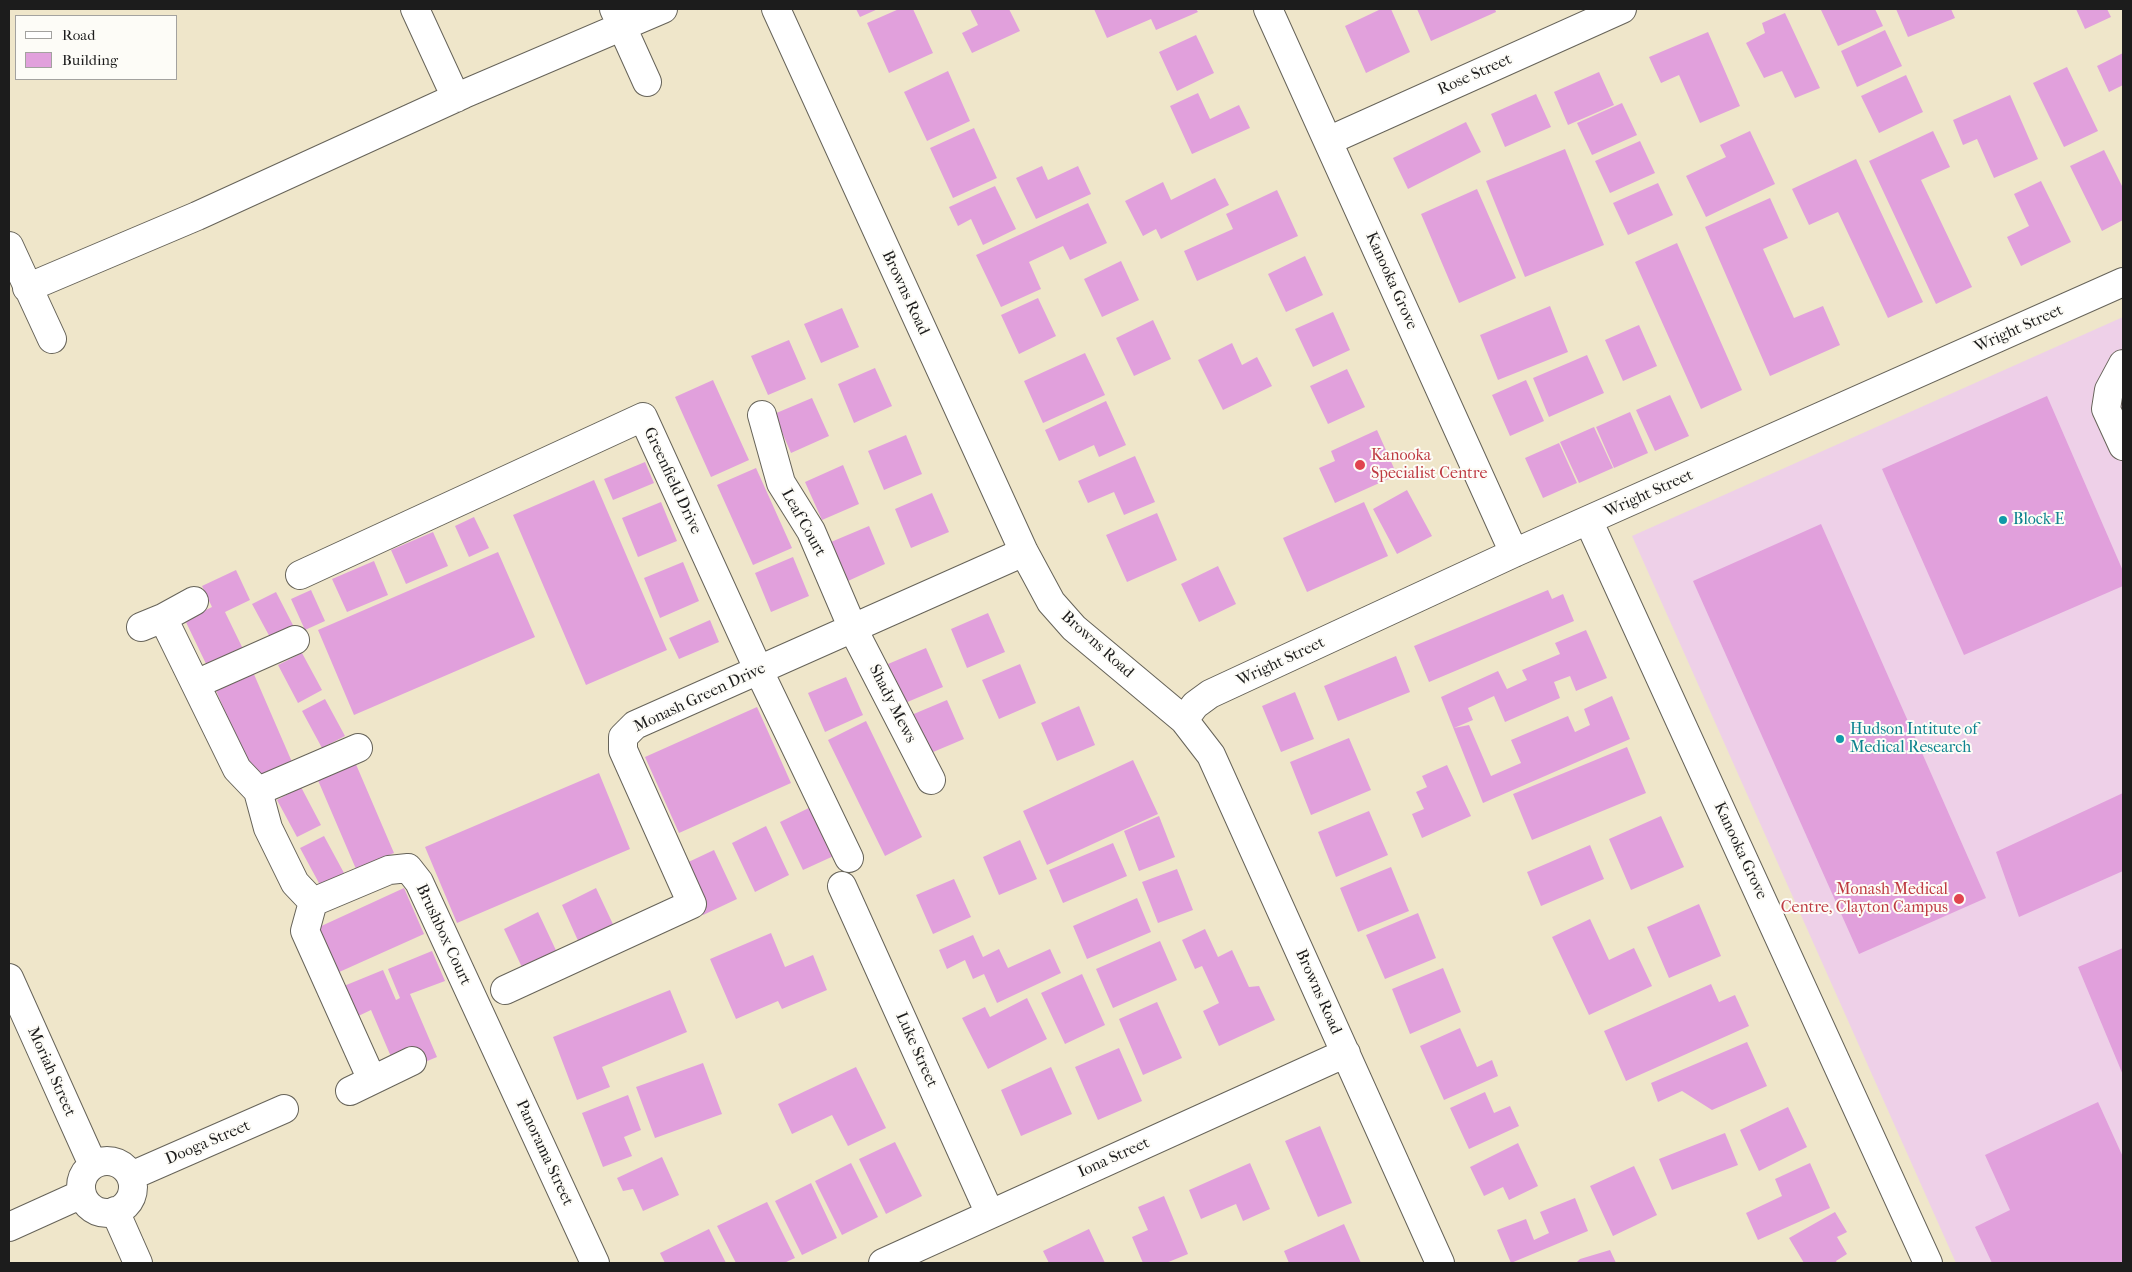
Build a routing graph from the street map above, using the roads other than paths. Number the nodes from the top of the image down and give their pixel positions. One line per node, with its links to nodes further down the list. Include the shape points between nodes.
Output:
1 (415, 9): 8 (street)
2 (663, 9): 6 (street)
3 (776, 9): 18 (street, Browns Road)
4 (1268, 9): 9 (street, Kanooka Grove)
5 (1622, 9): 9 (street, Rose Street)
6 (618, 18): 7 (street); 8 (street)
7 (647, 82)
8 (456, 98): 12 (street, via 197,216)
9 (1328, 141): 19 (street, Kanooka Grove)
10 (9, 246): 12 (street)
11 (2123, 282): 17 (street, Wright Street)
12 (28, 288): 13 (street)
13 (52, 338)
14 (2123, 364): 16 (street, via 2109,390 2106,409)
15 (762, 415): 22 (street, Leaf Court, via 781,483 811,531)
16 (2123, 446)
17 (1588, 522): 19 (street, Wright Street); 49 (street, Kanooka Grove)
18 (1024, 552): 22 (street, Monash Green Drive); 26 (street, Browns Road, via 1051,602 1074,628)
19 (1514, 553): 26 (street, Wright Street, via 1210,694 1195,705)
20 (300, 574): 24 (street, Greenfield Drive, via 643,417)
21 (194, 601): 25 (street, via 152,622)
22 (853, 629): 24 (street, Monash Green Drive); 28 (street, Shady Mews)
23 (295, 640): 25 (street)
24 (759, 671): 30 (street, Greenfield Drive); 34 (street, Monash Green Drive, via 635,725 623,737 623,750 692,904)
25 (196, 684): 29 (street, via 237,769)
26 (1184, 720): 36 (street, Browns Road, via 1211,755)
27 (358, 748): 29 (street)
28 (930, 780)
29 (258, 791): 32 (street, via 268,828 295,883)
30 (848, 858)
31 (842, 886): 43 (street, Luke Street)
32 (313, 902): 35 (street, Brushbox Court, via 389,870 408,868 419,882); 37 (street, via 305,930 361,1086)
33 (9, 978): 39 (street, Moriah Street)
34 (505, 990)
35 (493, 1042): 46 (street, Panorama Street)
36 (1346, 1053): 43 (street, Iona Street); 48 (street, Browns Road)
37 (412, 1061)
38 (284, 1109): 40 (street, Dooga Street)
39 (93, 1165): 40 (street, via 115,1162); 41 (street, via 83,1177)
40 (131, 1176): 42 (street, via 131,1197 125,1206)
41 (82, 1194): 42 (street, via 95,1210); 44 (street)
42 (115, 1211): 45 (street)
43 (990, 1214): 47 (street, Iona Street)
44 (9, 1227)
45 (138, 1263)
46 (595, 1263)
47 (883, 1263)
48 (1440, 1263)
49 (1928, 1263)

